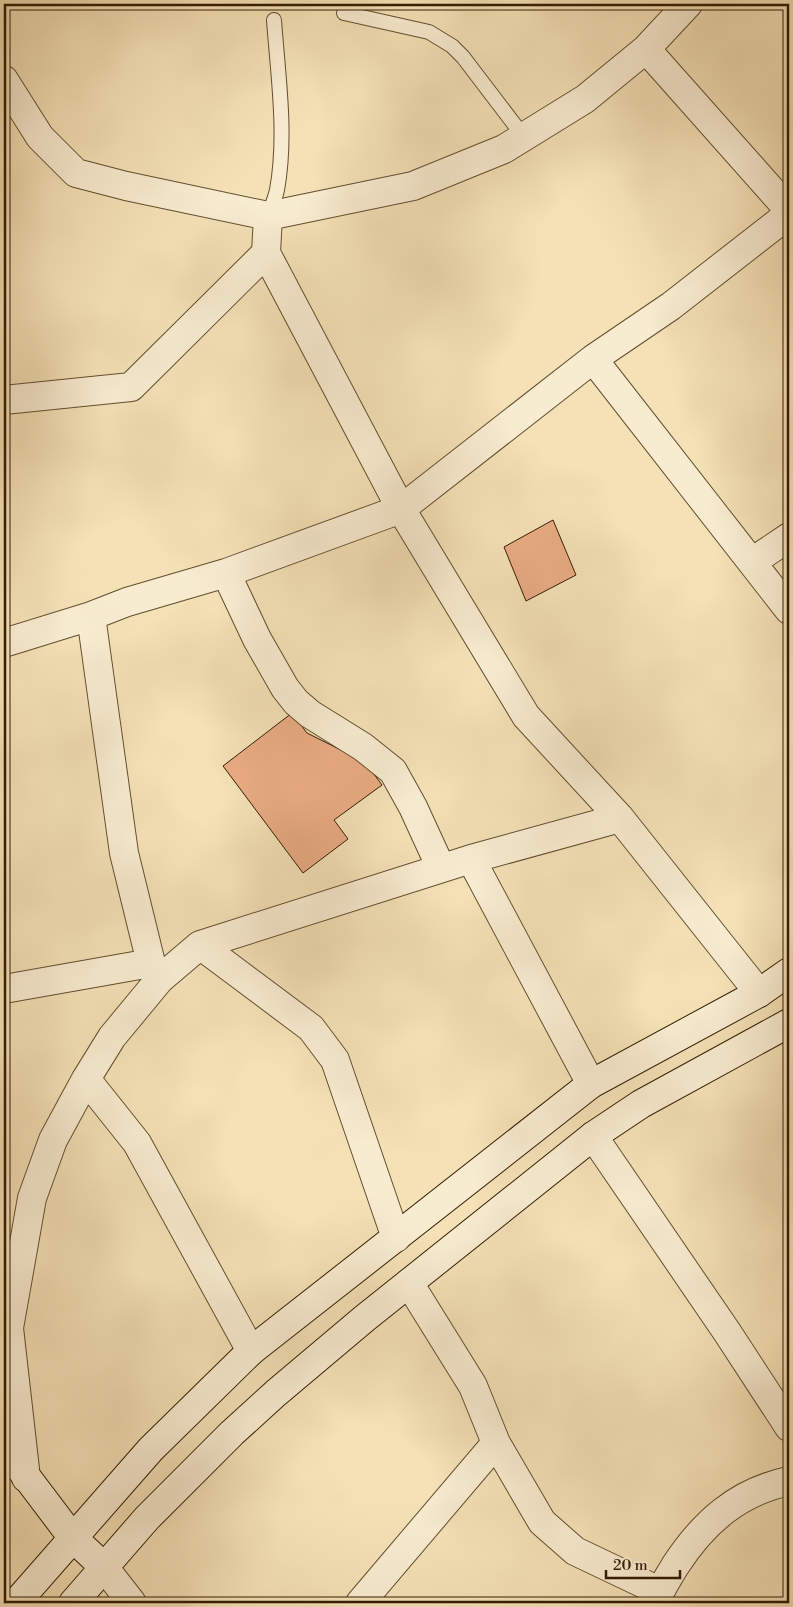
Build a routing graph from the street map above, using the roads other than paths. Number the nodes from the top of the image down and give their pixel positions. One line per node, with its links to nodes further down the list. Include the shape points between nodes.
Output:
1 (688, 4): 4 (street)
2 (344, 13): 6 (lane, via 418,29 446,41 463,57)
3 (274, 20): 8 (lane, via 281,124 280,166)
4 (646, 49): 6 (street, via 585,99); 7 (street)
5 (4, 80): 8 (street, via 40,137 76,173)
6 (524, 137): 8 (street, via 504,149 414,186)
7 (789, 212): 10 (street, via 671,306)
8 (268, 216): 9 (street)
9 (266, 253): 11 (street, via 131,387); 12 (street)
10 (593, 359): 12 (street); 14 (street)
11 (4, 400)
12 (401, 509): 15 (street); 19 (street, via 526,716)
13 (789, 536): 14 (street)
14 (752, 562): 16 (street)
15 (226, 574): 17 (street, via 127,602); 21 (street, via 285,688 310,714 363,747 393,771)
16 (789, 610)
17 (91, 616): 18 (street); 23 (street, via 124,853)
18 (4, 642)
19 (620, 818): 20 (street); 26 (street)
20 (471, 859): 21 (street); 29 (street)
21 (441, 868): 22 (street)
22 (200, 945): 23 (street); 31 (street, via 311,1028 335,1060)
23 (155, 971): 25 (street); 28 (street)
24 (789, 972): 26 (street)
25 (4, 990)
26 (760, 993): 29 (street)
27 (789, 1024): 30 (street, via 641,1104)
28 (86, 1079): 33 (street, via 137,1143); 37 (street, via 53,1140 32,1198 9,1328)
29 (591, 1084): 31 (street)
30 (593, 1136): 32 (street); 34 (street)
31 (396, 1238): 33 (street)
32 (409, 1284): 35 (street, via 473,1386); 40 (street, via 232,1433)
33 (251, 1351): 39 (street, via 151,1449)
34 (789, 1427)
35 (496, 1443): 41 (street, via 542,1522 575,1551); 45 (street)
36 (4, 1447): 37 (street)
37 (26, 1478): 39 (street)
38 (789, 1481): 41 (street, via 750,1493 720,1513 690,1543)
39 (72, 1537): 40 (street); 42 (street)
40 (104, 1567): 43 (street); 44 (street)
41 (657, 1597)
42 (16, 1603)
43 (73, 1603)
44 (132, 1603)
45 (360, 1603)

